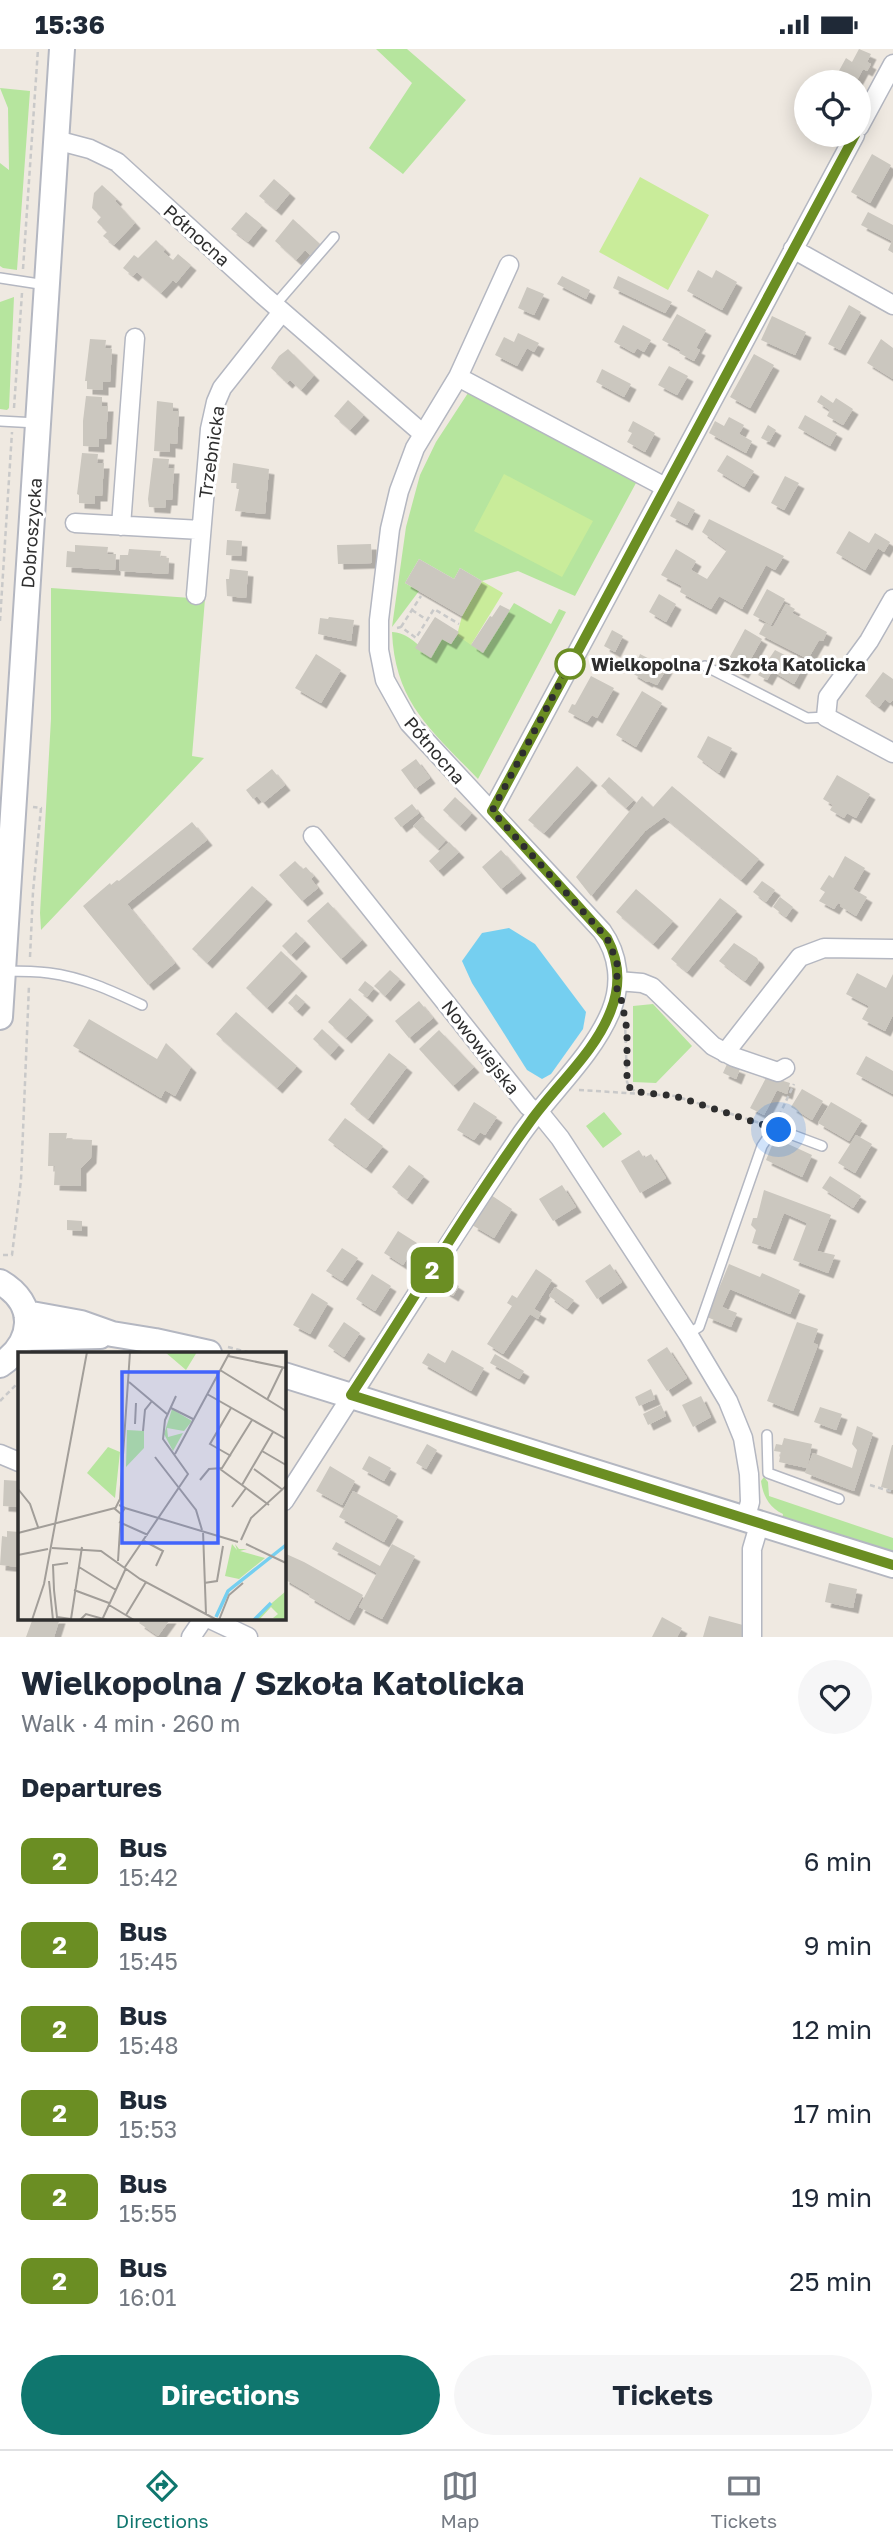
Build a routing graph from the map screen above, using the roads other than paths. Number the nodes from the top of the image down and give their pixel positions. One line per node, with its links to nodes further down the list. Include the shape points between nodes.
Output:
1 (62, 49): 4 (main road, Dobroszycka)
2 (893, 64): 3 (street)
3 (871, 105)
4 (56, 140): 10 (main road, Dobroszycka); 12 (street, Północna, via 117,162)
5 (848, 147): 7 (street)
6 (334, 237): 12 (lane)
7 (793, 249): 11 (street); 18 (street)
8 (509, 265): 14 (street, Północna)
9 (0, 278): 10 (lane)
10 (34, 284): 16 (main road, Dobroszycka)
11 (893, 305)
12 (278, 309): 17 (street, Północna); 21 (street, Trzebnicka, via 216,402)
13 (135, 338): 20 (street)
14 (458, 377): 17 (street, Północna); 18 (street)
15 (0, 421): 16 (lane)
16 (37, 423): 30 (main road, Dobroszycka, via 12,769)
17 (422, 433): 27 (street, Północna, via 390,529 379,621 381,666 390,693 409,723)
18 (665, 487): 27 (street)
19 (75, 523): 20 (street)
20 (121, 526): 21 (street)
21 (201, 530): 22 (street, Trzebnicka)
22 (196, 595)
23 (893, 599): 25 (street, via 828,697)
24 (705, 666): 25 (lane, via 807,718)
25 (826, 717): 26 (street)
26 (893, 753)
27 (492, 811): 31 (street, Północna, via 602,931 614,954)
28 (313, 836): 36 (street, Nowowiejska)
29 (893, 949): 34 (street, via 824,948 800,957)
30 (3, 971): 32 (lane, via 69,976); 33 (main road, Dobroszycka)
31 (617, 985): 34 (street, via 642,983 655,989 705,1041); 36 (street, via 611,1010 595,1040)
32 (142, 1005)
33 (0, 1017)
34 (725, 1053): 35 (street)
35 (781, 1070)
36 (537, 1113): 41 (street, Nowowiejska, via 560,1138); 46 (street)
37 (822, 1146): 41 (lane, via 774,1128 762,1146 699,1327)
38 (0, 1282): 39 (main road, via 20,1299)
39 (26, 1313): 40 (main road); 42 (main road)
40 (111, 1334): 42 (main road); 43 (main road)
41 (688, 1334): 52 (street, Nowowiejska, via 720,1385 743,1438)
42 (25, 1338): 44 (main road)
43 (204, 1352)
44 (0, 1365)
45 (285, 1375): 46 (main road)
46 (351, 1395): 50 (street); 52 (main road)
47 (766, 1435): 51 (lane, via 768,1473)
48 (0, 1454): 49 (street)
49 (18, 1462)
50 (285, 1499)
51 (839, 1499)
52 (753, 1519): 53 (main road); 58 (street, Nowowiejska)
53 (893, 1565)
54 (205, 1619): 56 (street)
55 (208, 1619): 57 (street)
56 (191, 1637)
57 (248, 1637)
58 (752, 1637)

